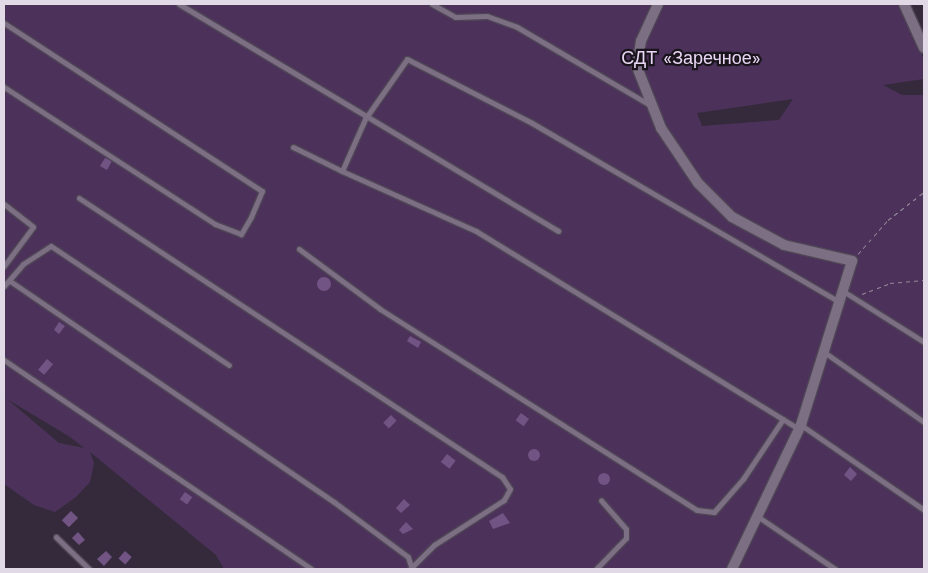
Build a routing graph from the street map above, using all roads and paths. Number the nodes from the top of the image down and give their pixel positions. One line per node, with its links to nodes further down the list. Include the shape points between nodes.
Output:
1 (179, 4): 9 (lane)
2 (432, 4): 8 (lane, via 455,17 487,16 524,30)
3 (904, 4): 6 (street)
4 (654, 5): 8 (street, via 637,55)
5 (4, 23): 7 (lane, via 262,191 241,234 216,224)
6 (924, 48)
7 (4, 87)
8 (650, 105): 17 (street, via 698,183 732,217 799,250)
9 (365, 119): 11 (lane); 15 (lane); 24 (lane, via 407,59 532,123)
10 (293, 147): 11 (lane)
11 (342, 171): 29 (lane, via 476,231)
12 (924, 192): 17 (path, via 888,220)
13 (79, 198): 39 (lane, via 502,476 510,490 504,500 434,545)
14 (4, 204): 18 (lane, via 33,227)
15 (558, 231)
16 (299, 249): 29 (lane, via 388,314 697,510 714,512 743,479)
17 (852, 261): 22 (street)
18 (4, 266)
19 (924, 280): 23 (path, via 890,284)
20 (10, 281): 21 (lane); 28 (lane, via 23,264 51,246); 39 (lane, via 334,502 408,557)
21 (4, 286)
22 (843, 291): 24 (street); 25 (lane)
23 (859, 295)
24 (839, 302): 26 (street)
25 (924, 342)
26 (824, 352): 30 (lane); 31 (street)
27 (4, 360): 38 (lane)
28 (229, 365)
29 (783, 419): 31 (lane)
30 (924, 422)
31 (800, 427): 33 (lane); 34 (street)
32 (601, 500): 40 (lane, via 626,529 626,538)
33 (924, 510)
34 (760, 518): 36 (street); 41 (lane)
35 (56, 537): 37 (lane)
36 (735, 568)
37 (89, 569)
38 (311, 569)
39 (412, 569)
40 (596, 569)
41 (835, 569)

